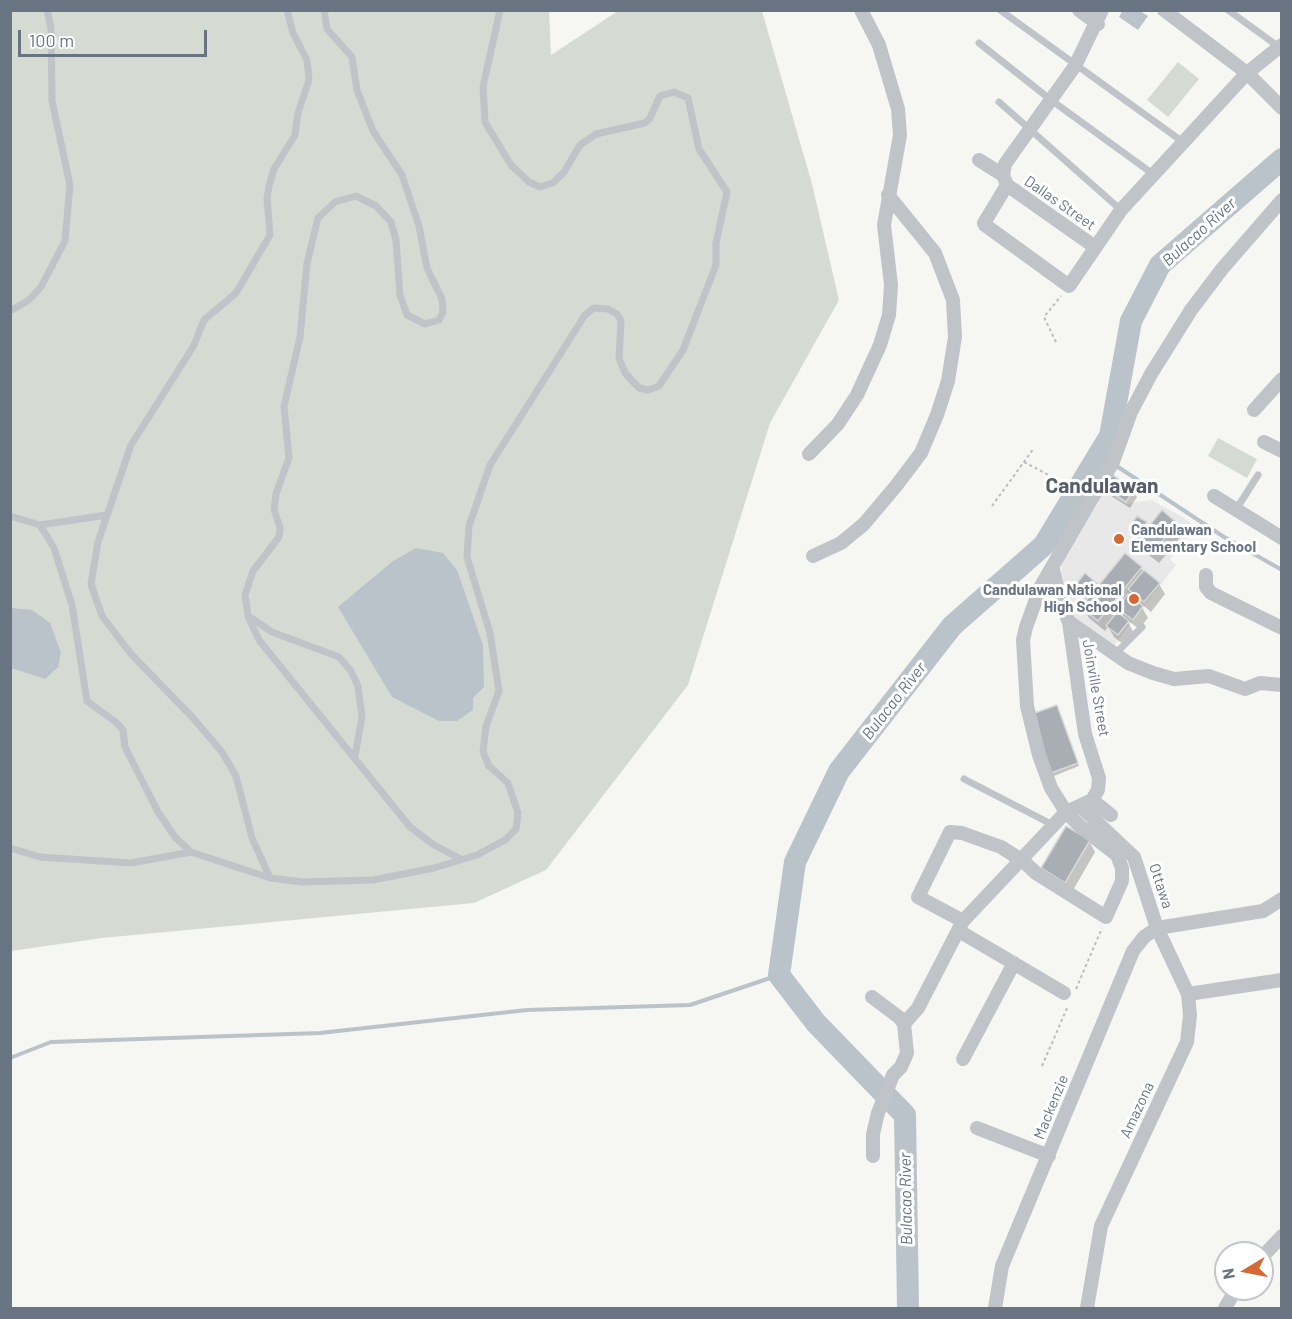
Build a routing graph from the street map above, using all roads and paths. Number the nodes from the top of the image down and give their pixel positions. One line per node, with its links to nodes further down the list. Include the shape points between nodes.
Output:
1 (47, 10): 28 (lane, via 52,100 70,185 65,241 41,287)
2 (287, 10): 42 (lane, via 293,33 308,60 309,80 295,135 274,169 269,186 270,235 236,293 204,320 193,347 131,445)
3 (324, 10): 49 (lane, via 327,29 352,57 357,90 373,131 402,176 443,312 439,320 425,324 407,315 400,295 391,222 376,206 356,196 335,202 318,218 307,263 300,337 284,406 289,458 274,509 279,537 250,577 245,595)
4 (500, 10): 63 (lane, via 483,87 485,122 511,165 529,182 540,187 553,183 580,145 596,134 645,123 660,96 674,92 688,98 699,149 727,192 716,243 716,264 683,350 659,386 648,390 634,384 620,358 621,321 608,309 594,308 576,324 490,465 466,539 467,557 497,666 499,691 486,726 483,752 489,766 508,783 518,813 516,829 505,840)
5 (861, 10): 23 (street, via 879,45 898,109 898,158)
6 (1000, 10): 13 (lane)
7 (1079, 10): 10 (street)
8 (1164, 10): 14 (street)
9 (1228, 10): 12 (lane)
10 (1100, 17): 13 (street)
11 (979, 43): 15 (lane)
12 (1280, 46): 14 (street)
13 (1075, 66): 15 (street); 19 (lane)
14 (1248, 73): 17 (street); 19 (street)
15 (1051, 100): 18 (street); 21 (lane)
16 (999, 102): 18 (lane)
17 (1281, 108)
18 (1029, 130): 22 (street, via 1005,164); 25 (lane)
19 (1184, 143): 21 (street)
20 (979, 160): 22 (street, Dallas Street)
21 (1153, 174): 25 (street)
22 (1005, 180): 26 (street, Dallas Street); 27 (street, via 985,225)
23 (888, 195): 35 (street, via 884,225 891,285 886,325 857,395 838,424); 46 (street, via 934,253 953,300 955,337 948,381 921,453 896,486 864,524 841,543)
24 (1281, 200): 47 (street, via 1221,269 1151,374 1131,412 1112,464)
25 (1121, 210): 26 (street)
26 (1095, 247): 27 (street)
27 (1069, 286): 29 (path, via 1044,317)
28 (10, 311)
29 (1056, 342)
30 (1281, 379): 31 (street)
31 (1254, 410)
32 (1264, 442): 34 (street)
33 (1034, 448): 36 (path)
34 (1281, 451)
35 (809, 454)
36 (1024, 462): 38 (path); 40 (path)
37 (1257, 475): 41 (lane)
38 (1080, 492)
39 (1214, 496): 41 (street)
40 (992, 506)
41 (1237, 508): 45 (street)
42 (107, 515): 44 (lane); 65 (lane, via 91,584 102,616 130,654 222,752 236,776 252,838)
43 (10, 516): 44 (lane)
44 (40, 525): 62 (lane, via 54,548 72,605 87,700 123,730 125,747 158,812)
45 (1281, 538)
46 (813, 556)
47 (1053, 569): 50 (street, Joinville Street); 58 (street, via 1041,586 1023,640 1027,706 1039,755 1051,788)
48 (1206, 575): 52 (street, via 1206,588 1211,593)
49 (248, 616): 55 (lane, via 259,640); 55 (lane, via 272,632 339,657 351,671 358,686 362,717)
50 (1069, 622): 53 (street, Joinville Street); 57 (street, Joinville Street, via 1085,734 1099,778 1098,790)
51 (1142, 627): 53 (lane)
52 (1281, 628)
53 (1114, 655): 54 (street, Joinville Street, via 1174,679 1209,676 1245,688 1260,683)
54 (1281, 685)
55 (355, 756): 63 (lane, via 410,827)
56 (964, 779): 60 (lane)
57 (1086, 803): 58 (street); 59 (street); 69 (street, Ottawa, via 1134,857)
58 (1066, 812): 60 (street); 67 (street, via 1117,855 1122,868 1122,881)
59 (1111, 815)
60 (1055, 826): 64 (street)
61 (10, 848): 62 (lane, via 40,857 131,863)
62 (191, 852): 65 (lane)
63 (460, 859): 65 (lane, via 373,880 303,882)
64 (1023, 861): 67 (street); 68 (street); 68 (street, via 1001,847 962,833 948,834 918,897)
65 (270, 878)
66 (1281, 899): 69 (street, via 1263,911)
67 (1106, 917): 74 (path, via 1075,990)
68 (961, 926): 70 (street); 75 (street, via 918,1008)
69 (1157, 928): 72 (street, Amazona); 80 (street, Mackenzie, via 1133,951)
70 (1014, 963): 74 (street); 76 (street)
71 (1281, 980): 72 (street)
72 (1188, 994): 82 (street, Amazona, via 1187,1042 1101,1226)
73 (872, 997): 75 (street)
74 (1067, 997): 77 (path)
75 (904, 1024): 79 (street, via 907,1053 882,1103 873,1134)
76 (963, 1059)
77 (1042, 1066)
78 (977, 1128): 80 (street)
79 (873, 1156)
80 (1049, 1156): 81 (street, Mackenzie, via 1002,1266)
81 (995, 1308)
82 (1087, 1308)

